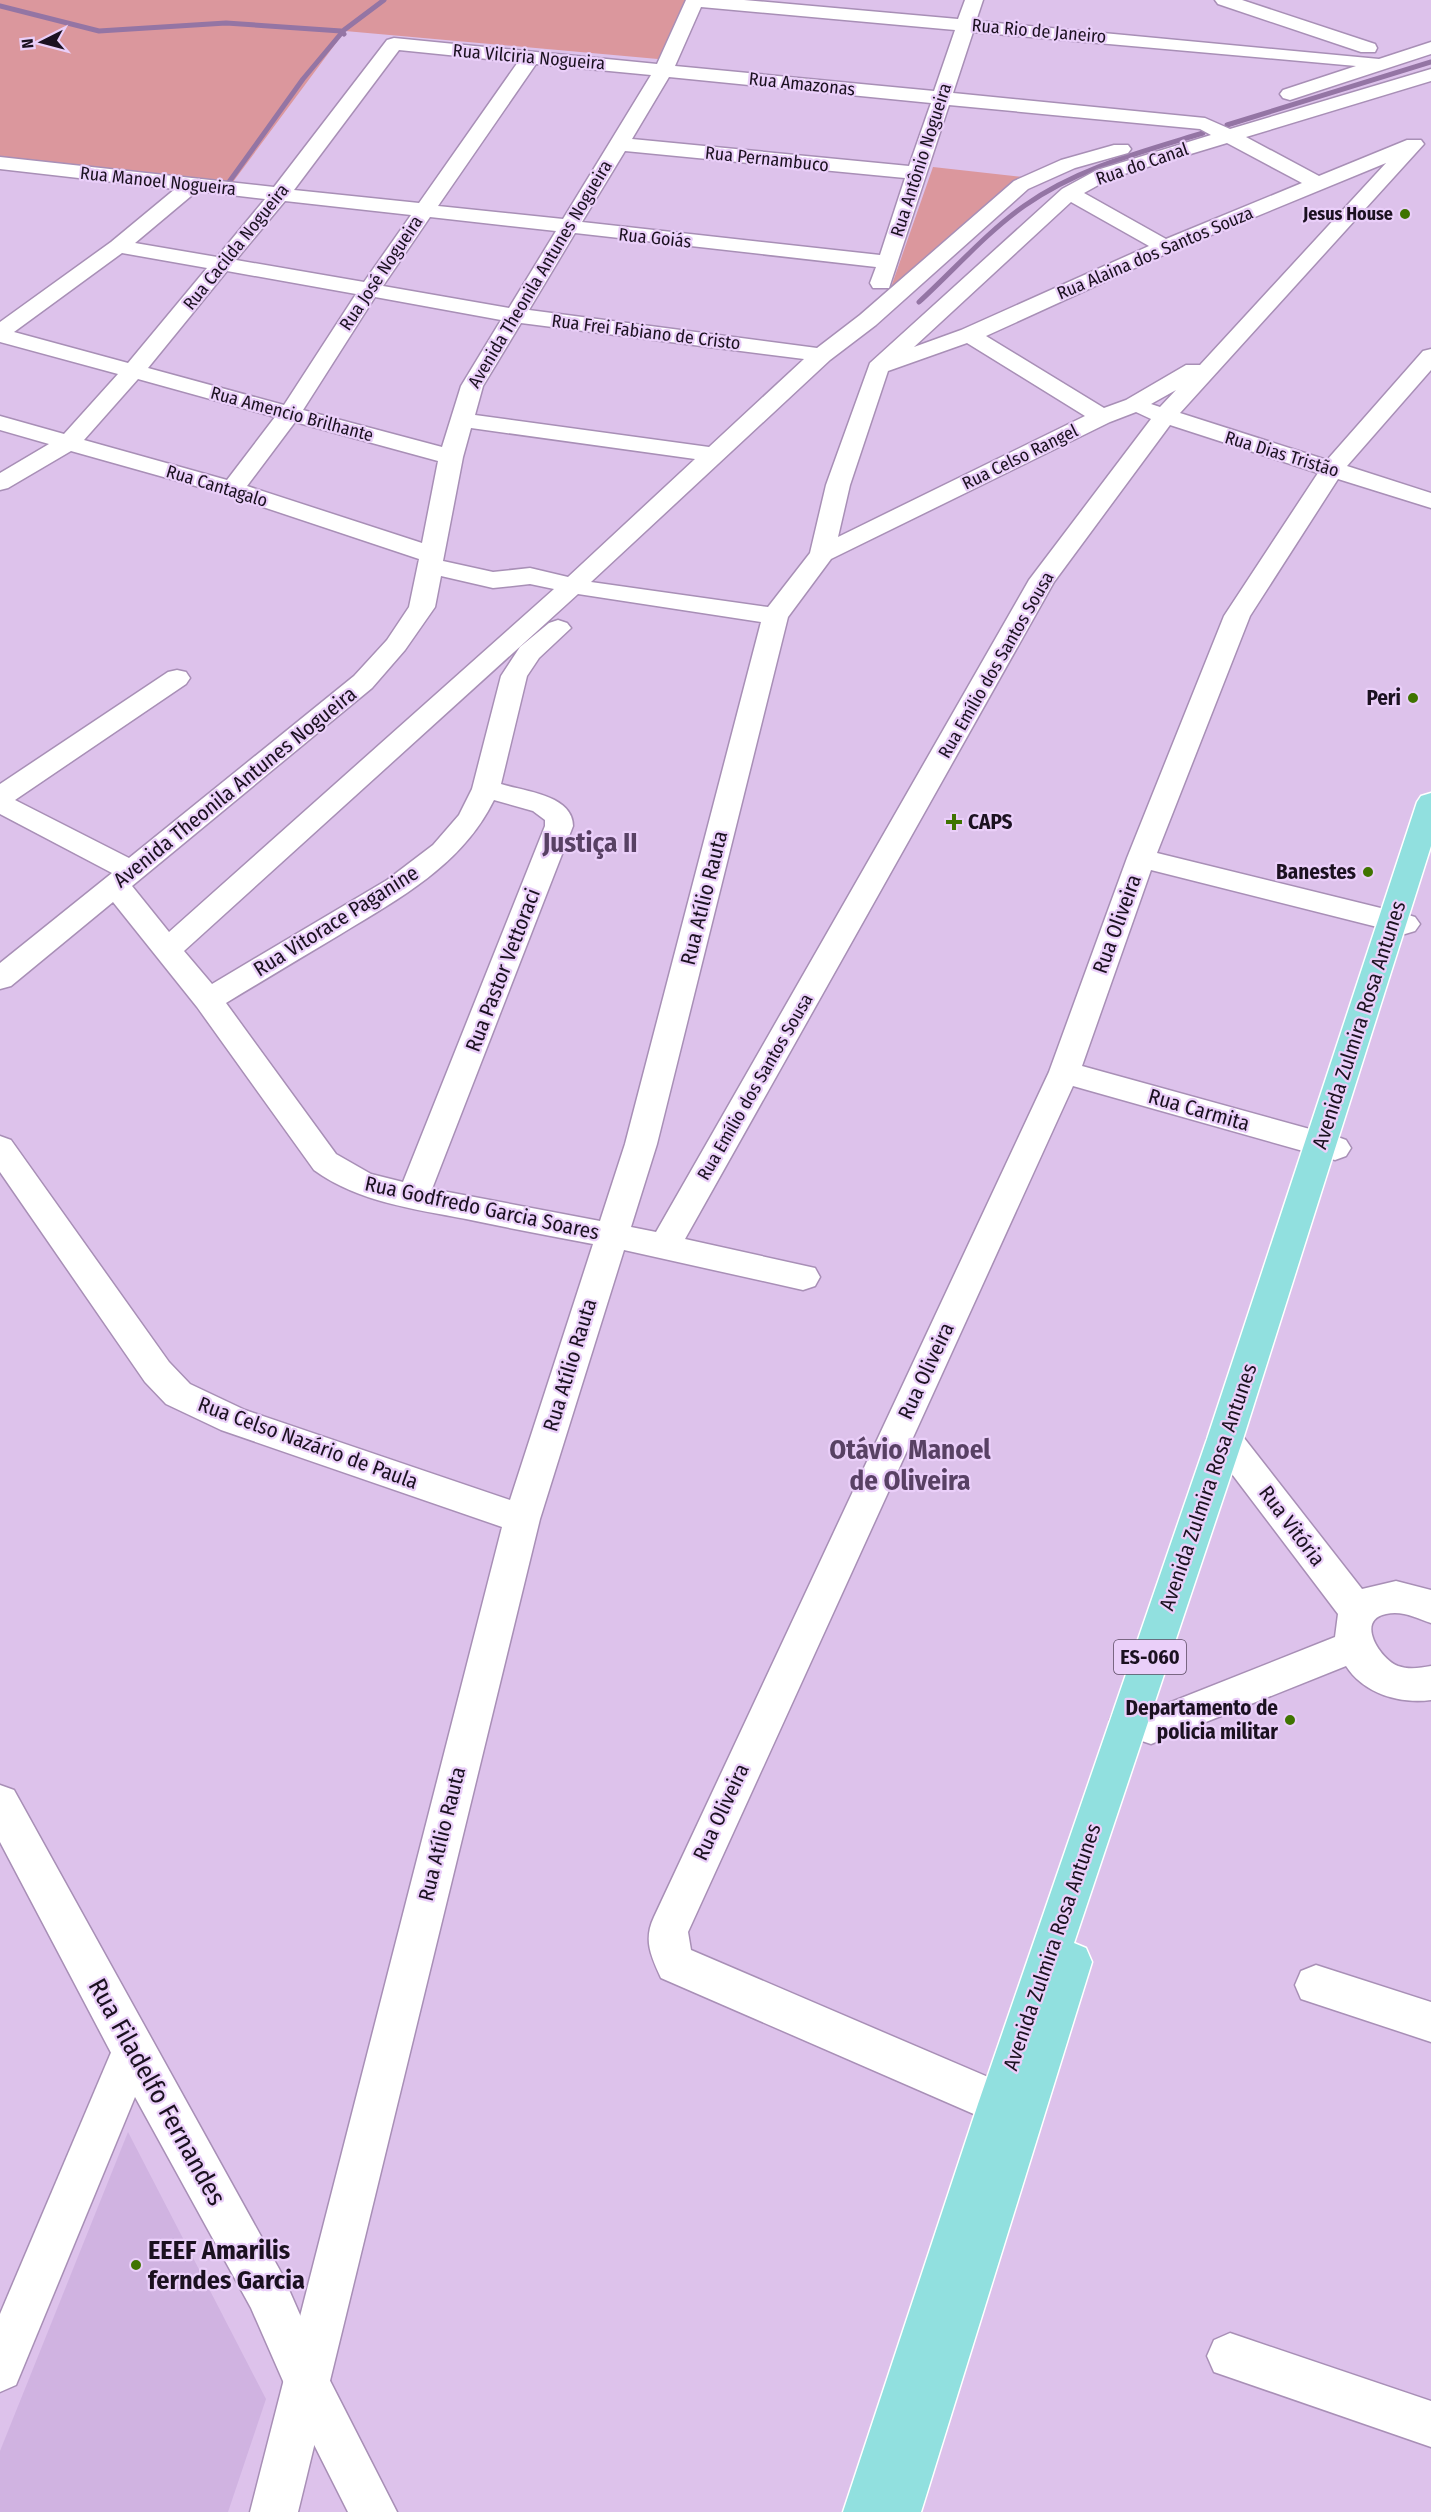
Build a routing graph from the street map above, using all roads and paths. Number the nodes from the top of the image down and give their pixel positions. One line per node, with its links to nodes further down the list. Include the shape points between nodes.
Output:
1 (974, 0): 4 (street, Rua Antônio Nogueira)
2 (1224, 0): 7 (street)
3 (694, 1): 4 (street, Rua Rio de Janeiro); 9 (street, Avenida Theonila Antunes Nogueira)
4 (965, 24): 7 (street, Rua Rio de Janeiro); 10 (street, Rua Antônio Nogueira)
5 (394, 44): 6 (street, Rua Vilciria Nogueira); 21 (street, Rua Cacilda Nogueira)
6 (531, 57): 9 (street, Rua Vilciria Nogueira); 22 (street, Rua José Nogueira)
7 (1395, 60): 8 (street, Rua do Canal); 11 (street, Rua do Canal)
8 (1430, 65): 13 (street, Rua do Canal)
9 (664, 70): 10 (street, Rua Amazonas); 15 (street, Avenida Theonila Antunes Nogueira)
10 (941, 98): 12 (street, Rua Amazonas); 17 (street, Rua Antônio Nogueira)
11 (1272, 101)
12 (1205, 124): 13 (street, Rua do Canal); 30 (street, Rua do Canal, via 1068,164 1021,185)
13 (1227, 126): 18 (street); 20 (street, Rua do Canal, via 1104,174)
14 (1422, 141): 18 (street, Rua Alaina dos Santos Souza); 35 (street, Rua Emílio dos Santos Sousa)
15 (618, 144): 17 (street, Rua Pernambuco); 23 (street, Avenida Theonila Antunes Nogueira)
16 (0, 163): 19 (street, Rua Manoel Nogueira)
17 (916, 173): 26 (street, Rua Antônio Nogueira)
18 (1318, 183): 25 (street, Rua Alaina dos Santos Souza)
19 (192, 185): 21 (street, Rua Manoel Nogueira); 24 (street)
20 (1069, 193): 25 (street); 34 (street, Rua do Canal)
21 (279, 195): 22 (street, Rua Manoel Nogueira); 27 (street, Rua Cacilda Nogueira)
22 (423, 211): 23 (street, Rua Goiás); 28 (street, Rua José Nogueira)
23 (566, 228): 26 (street, Rua Goiás); 29 (street, Avenida Theonila Antunes Nogueira)
24 (118, 246): 27 (street, Rua Frei Fabiano de Cristo); 31 (street)
25 (1165, 247): 32 (street, Rua Alaina dos Santos Souza)
26 (888, 262): 30 (street, Rua Antônio Nogueira)
27 (222, 263): 28 (street, Rua Frei Fabiano de Cristo); 36 (street, Rua Cacilda Nogueira)
28 (370, 289): 29 (street, Rua Frei Fabiano de Cristo); 38 (street, Rua José Nogueira)
29 (513, 315): 34 (street, Rua Frei Fabiano de Cristo); 41 (street, Avenida Theonila Antunes Nogueira, via 472,386)
30 (868, 320): 34 (street)
31 (0, 334): 36 (street, Rua Amencio Brilhante)
32 (969, 335): 34 (street, Rua Alaina dos Santos Souza); 39 (street)
33 (1431, 356): 46 (street, Rua Oliveira)
34 (849, 357): 44 (street); 50 (street, Rua Atílio Rauta, via 838,485)
35 (1216, 358): 37 (street, Rua Celso Rangel); 40 (street, Rua Emílio dos Santos Sousa)
36 (134, 370): 38 (street, Rua Amencio Brilhante); 43 (street, Rua Cacilda Nogueira)
37 (1134, 405): 39 (street, Rua Celso Rangel); 40 (street, Rua Dias Tristão)
38 (290, 413): 45 (street, Rua Amencio Brilhante); 48 (street, Rua José Nogueira)
39 (1102, 417): 50 (street, Rua Celso Rangel)
40 (1164, 417): 46 (street, Rua Dias Tristão); 72 (street, Rua Emílio dos Santos Sousa, via 1042,580)
41 (461, 420): 44 (street); 45 (street, Avenida Theonila Antunes Nogueira)
42 (0, 423): 43 (street, Rua Cantagalo)
43 (69, 442): 47 (street, Rua Cacilda Nogueira); 48 (street, Rua Cantagalo)
44 (714, 455): 52 (street)
45 (451, 457): 51 (street, Avenida Theonila Antunes Nogueira)
46 (1332, 469): 49 (street, Rua Dias Tristão); 61 (street, Rua Oliveira, via 1237,616)
47 (0, 483)
48 (231, 489): 51 (street, Rua Cantagalo)
49 (1431, 501)
50 (822, 554): 54 (street, Rua Atílio Rauta)
51 (432, 560): 52 (street, via 493,580 530,576); 62 (street, Avenida Theonila Antunes Nogueira, via 422,607 396,645 363,682)
52 (572, 586): 53 (street); 64 (street)
53 (599, 591): 54 (street); 56 (street, Rua Vitorace Paganine, via 529,653 514,676)
54 (775, 616): 71 (street, Rua Atílio Rauta, via 641,1144)
55 (177, 678): 57 (street)
56 (486, 789): 66 (street, Rua Vitorace Paganine, via 471,819 443,852 397,887); 70 (street, Rua Pastor Vettoraci, via 543,805 559,817 560,826)
57 (0, 797)
58 (1431, 802): 63 (main road, Avenida Zulmira Rosa Antunes / ES-060)
59 (0, 803): 62 (street)
60 (1431, 845): 63 (main road, Avenida Zulmira Rosa Antunes / ES-060)
61 (1141, 858): 63 (street); 67 (street, Rua Oliveira)
62 (124, 878): 64 (street, Rua Godfredo Garcia Soares); 65 (street, Avenida Theonila Antunes Nogueira)
63 (1399, 922): 68 (main road, Avenida Zulmira Rosa Antunes / ES-060)
64 (167, 950): 66 (street, Rua Godfredo Garcia Soares)
65 (0, 979)
66 (208, 1000): 70 (street, Rua Godfredo Garcia Soares, via 325,1162 363,1184)
67 (1064, 1072): 68 (street, Rua Carmita); 84 (street, Rua Oliveira, via 668,1931 669,1950 676,1964)
68 (1327, 1146): 74 (main road, Avenida Zulmira Rosa Antunes / ES-060)
69 (0, 1148): 75 (street, Rua Celso Nazário de Paula, via 157,1372 178,1394 233,1420)
70 (413, 1197): 71 (street, Rua Godfredo Garcia Soares)
71 (611, 1235): 72 (street, Rua Godfredo Garcia Soares); 75 (street, Rua Atílio Rauta)
72 (664, 1246): 73 (street, Rua Godfredo Garcia Soares)
73 (803, 1277)
74 (1232, 1447): 77 (street, Rua Vitória); 79 (main road, Avenida Zulmira Rosa Antunes / ES-060)
75 (522, 1519): 87 (street, Rua Atílio Rauta)
76 (1431, 1607): 77 (street, via 1405,1596 1386,1596 1370,1602)
77 (1357, 1629): 78 (street, Rua Vitória, via 1364,1662 1380,1676 1399,1684); 79 (street)
78 (1431, 1683)
79 (1140, 1723): 84 (main road, Avenida Zulmira Rosa Antunes / ES-060)
80 (0, 1803): 83 (street, Rua Filadelfo Fernandes)
81 (1316, 1985): 82 (street)
82 (1431, 2022)
83 (133, 2051): 86 (street); 87 (street, Rua Filadelfo Fernandes, via 267,2292)
84 (1010, 2108): 91 (main road, Avenida Zulmira Rosa Antunes / ES-060); 92 (main road, Avenida Zulmira Rosa Antunes / ES-060)
85 (1230, 2356): 88 (street)
86 (0, 2369)
87 (306, 2381): 89 (street, Rua Atílio Rauta); 90 (street, Rua Filadelfo Fernandes)
88 (1431, 2424)
89 (274, 2512)
90 (373, 2512)
91 (867, 2512)
92 (897, 2512)

